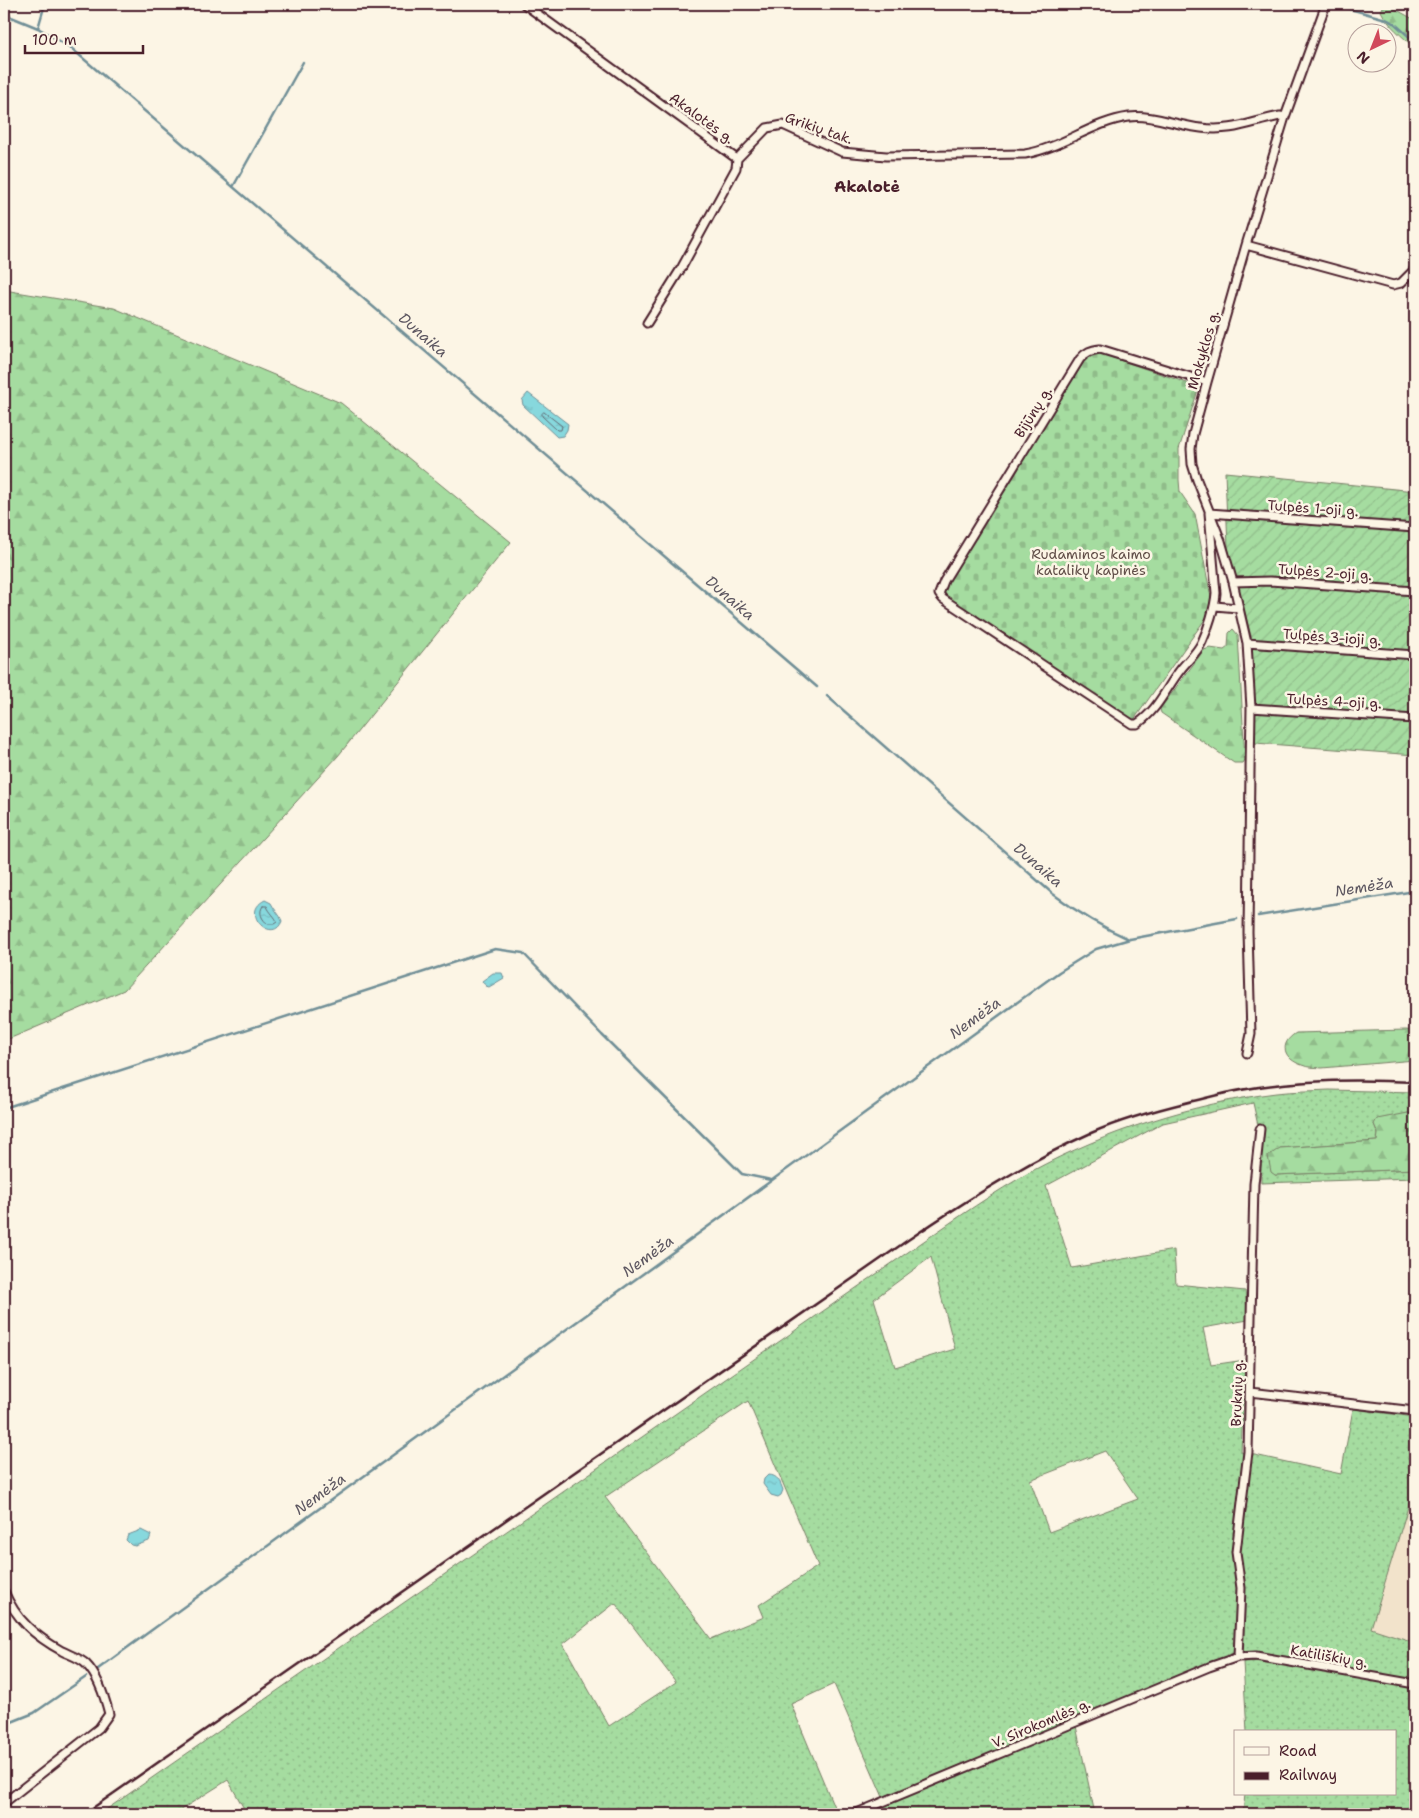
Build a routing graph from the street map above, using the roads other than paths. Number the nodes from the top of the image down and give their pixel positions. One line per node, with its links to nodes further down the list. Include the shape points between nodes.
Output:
1 (524, 4): 6 (street, Akalotės g.)
2 (1408, 4): 4 (street)
3 (1326, 5): 5 (street, Mokyklos g.)
4 (1415, 8)
5 (1285, 117): 6 (street, Grikių tak., via 1224,129 1130,117 1025,154 886,156 842,152 782,126 767,128); 7 (street, Mokyklos g.)
6 (738, 159): 9 (street, Akalotės g., via 682,266)
7 (1246, 245): 8 (street, via 1393,285 1401,283); 10 (street, Mokyklos g.)
8 (1415, 269)
9 (647, 324)
10 (1207, 382): 11 (street, Mokyklos g., via 1191,448 1192,464); 15 (street, Bijūnų g., via 1100,349 1086,353 944,581 939,594 950,605 1132,724 1143,720 1155,708 1195,653)
11 (1209, 513): 12 (street, Tulpės 1-oji g.); 13 (street, Mokyklos g.); 15 (street)
12 (1415, 528)
13 (1233, 582): 14 (street, Tulpės 2-oji g., via 1270,581); 16 (street, Mokyklos g.)
14 (1415, 592)
15 (1215, 606): 16 (street)
16 (1238, 608): 17 (street, Mokyklos g.)
17 (1247, 643): 18 (street, Tulpės 3-ioji g.); 19 (street, Mokyklos g.)
18 (1415, 655)
19 (1251, 708): 20 (street, Tulpės 4-oji g.); 21 (street, Mokyklos g., via 1248,932 1251,1034)
20 (1415, 718)
21 (1247, 1052)
22 (1260, 1129): 23 (street, Bruknių g., via 1254,1184)
23 (1250, 1392): 24 (street); 26 (street, Bruknių g., via 1248,1452 1236,1552 1241,1588)
24 (1415, 1411)
25 (4, 1591): 28 (street, via 28,1628 86,1664 109,1714 99,1728)
26 (1238, 1658): 27 (street, Katiliškių g., via 1265,1657); 29 (street, V. Sirokomlės g., via 1209,1667)
27 (1415, 1684)
28 (4, 1803)
29 (854, 1814)

